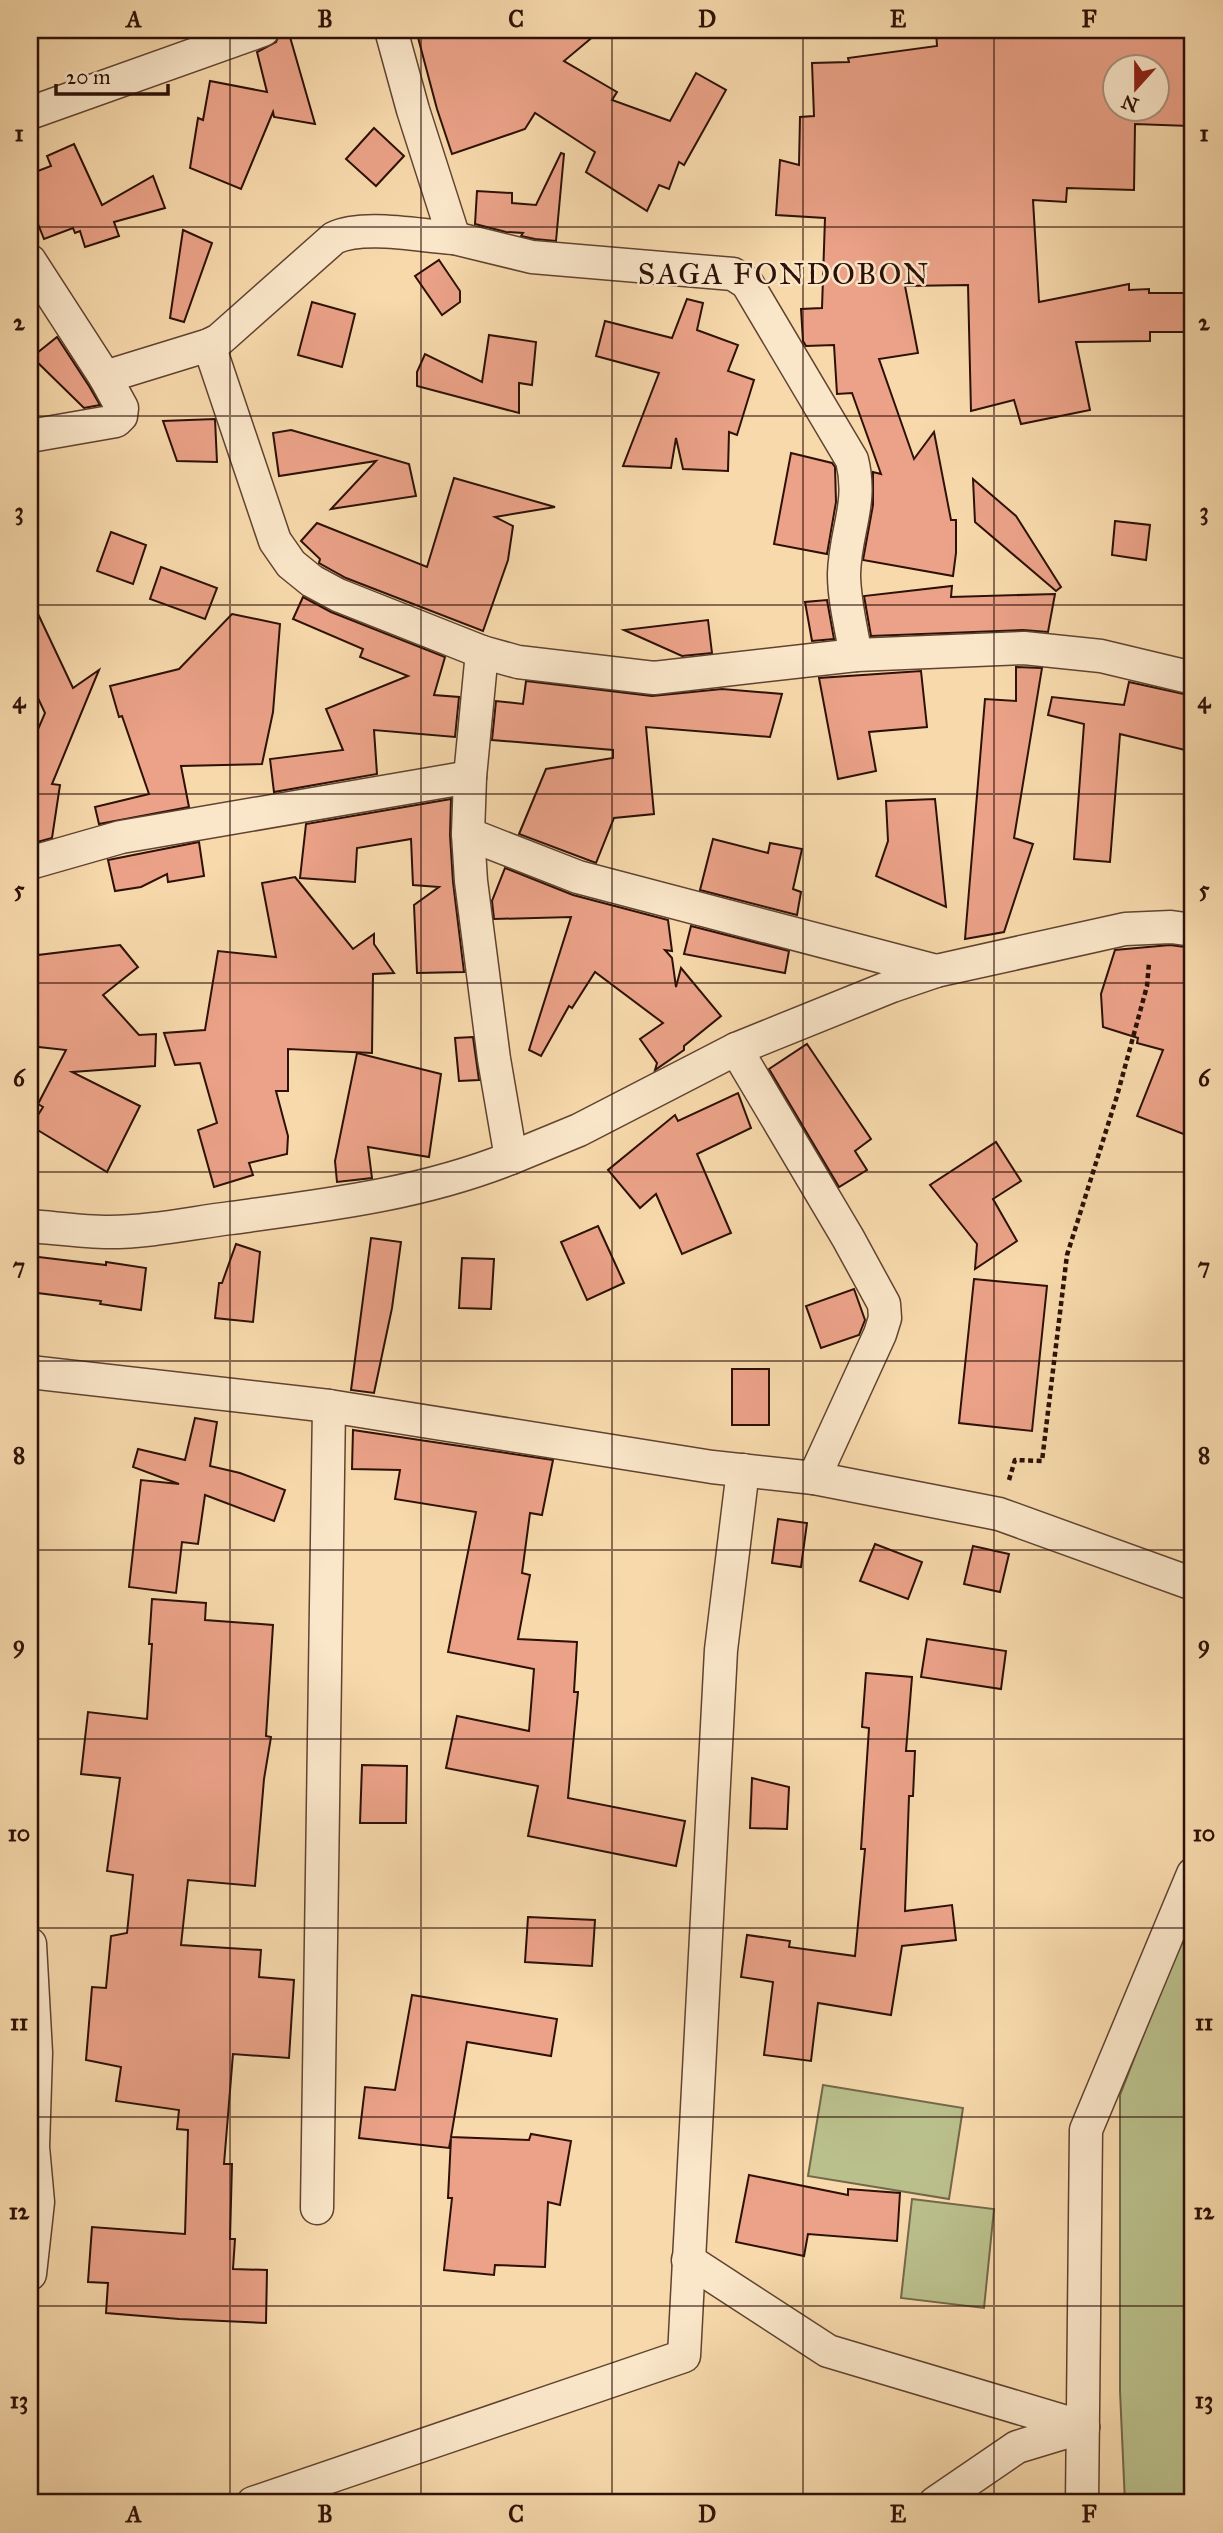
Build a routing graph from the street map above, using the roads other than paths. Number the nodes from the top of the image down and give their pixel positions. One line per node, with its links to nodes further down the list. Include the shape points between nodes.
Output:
1 (263, 30): 3 (street)
2 (391, 30): 4 (street)
3 (30, 113)
4 (454, 238): 6 (street, via 343,234); 10 (street, via 523,256 733,274 747,283 852,460 856,500 844,573)
5 (30, 261): 7 (street)
6 (209, 345): 7 (street); 9 (street, via 275,541 291,564 338,595)
7 (105, 377): 8 (street, via 122,408 116,421)
8 (30, 436)
9 (482, 652): 10 (street, via 517,662 654,678); 12 (street)
10 (856, 655): 11 (street, via 1024,648 1101,656)
11 (1193, 678)
12 (470, 777): 13 (street); 14 (street, via 121,837)
13 (468, 834): 16 (street, via 578,877); 18 (street, via 494,1059)
14 (30, 863)
15 (1193, 930): 16 (street, via 1125,929)
16 (936, 971): 17 (street)
17 (736, 1049): 18 (street, via 579,1130); 23 (street, via 884,1304 880,1334)
18 (511, 1158): 19 (street, via 431,1185 316,1207 110,1232)
19 (30, 1226)
20 (30, 1372): 21 (street)
21 (329, 1406): 22 (street); 27 (street)
22 (743, 1470): 23 (street); 28 (street, via 721,1650)
23 (814, 1478): 24 (street, via 999,1514)
24 (1193, 1584)
25 (1193, 1874): 30 (street, via 1086,2130)
26 (30, 1944): 29 (street, via 38,2202)
27 (317, 2208)
28 (688, 2260): 30 (street, via 828,2351); 31 (street, via 684,2356)
29 (30, 2274)
30 (1083, 2427): 32 (street, via 1017,2447); 33 (street)
31 (253, 2503)
32 (935, 2503)
33 (1082, 2503)

